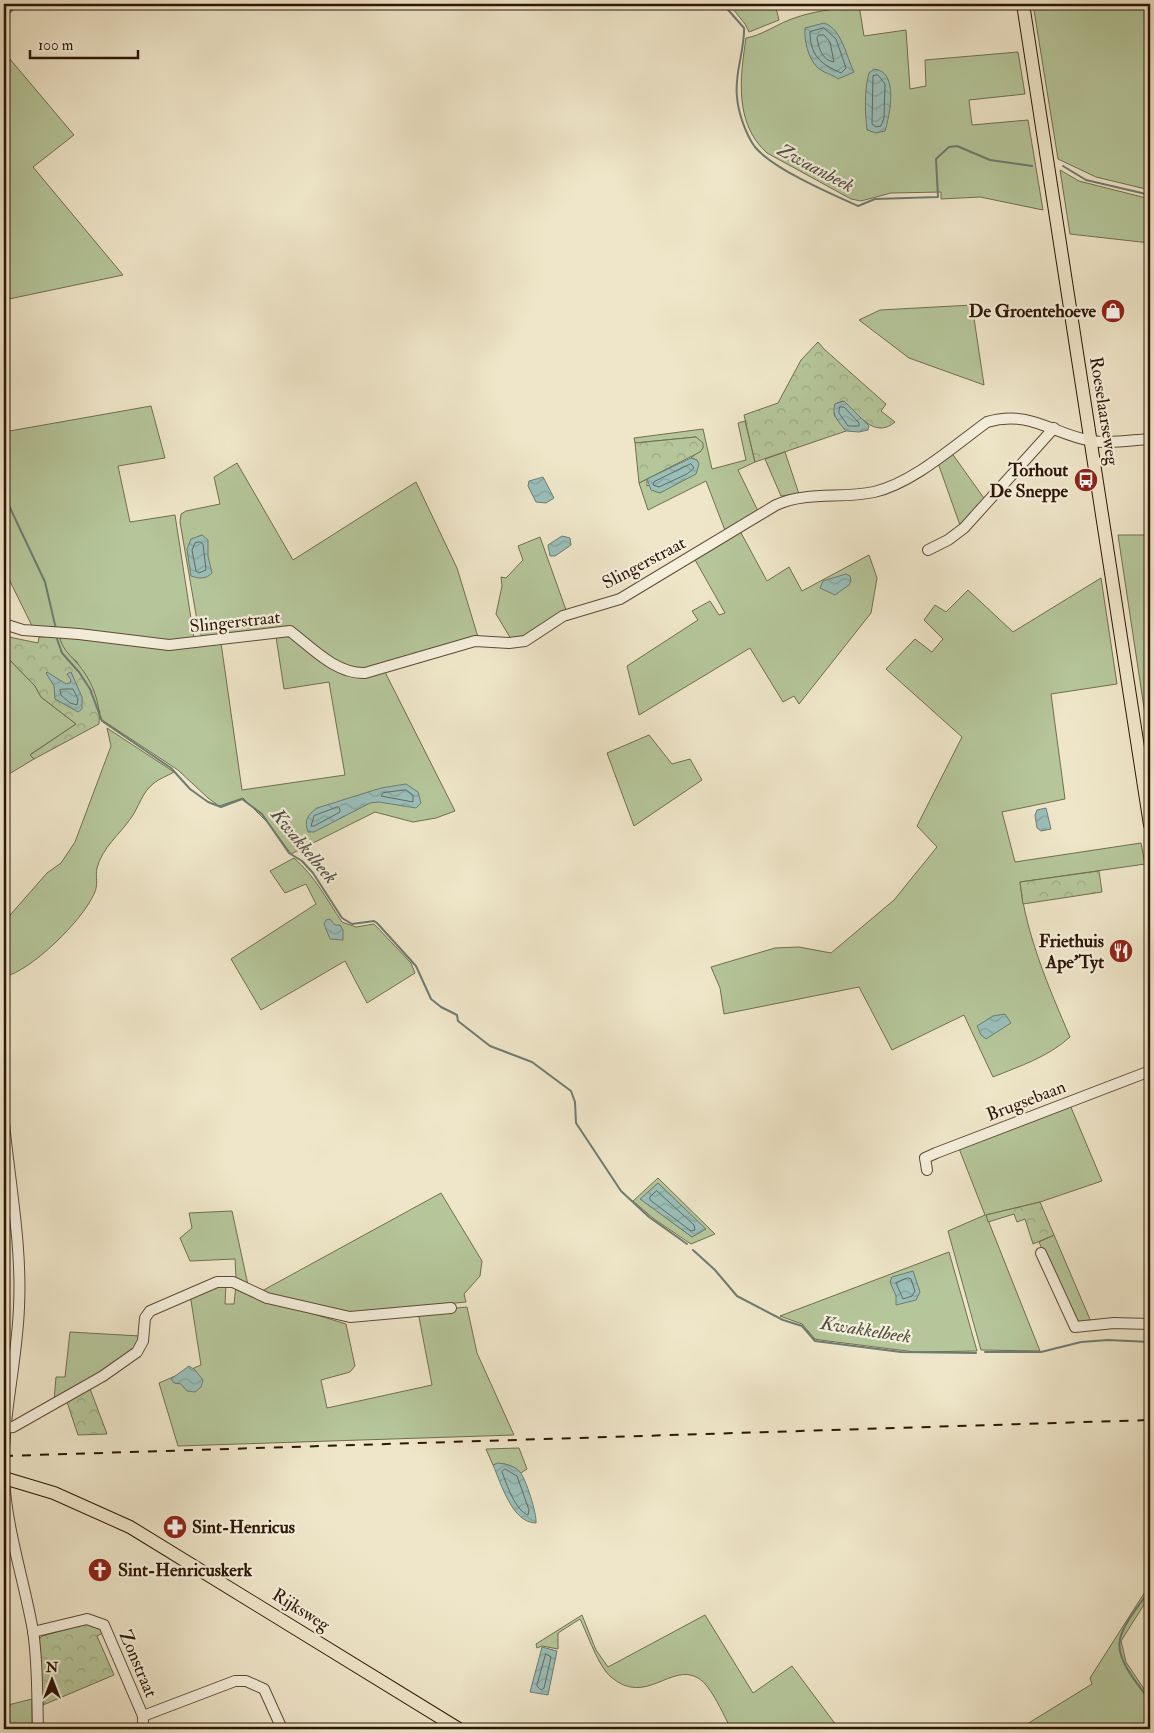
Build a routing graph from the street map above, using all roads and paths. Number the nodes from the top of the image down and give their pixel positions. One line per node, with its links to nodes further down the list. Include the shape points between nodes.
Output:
1 (1022, 4): 4 (main road, Roeselaarseweg)
2 (1054, 428): 4 (street, Slingerstraat); 5 (street, via 964,528); 6 (street, Slingerstraat, via 1011,418 987,422 911,476 887,488 855,495 790,498 620,599 564,616 525,641 475,641 365,673 352,674 338,668 290,631 169,645 23,630)
3 (1150, 439): 4 (street)
4 (1090, 441): 7 (main road, Roeselaarseweg)
5 (928, 550)
6 (4, 624)
7 (1150, 824)
8 (1150, 1071): 10 (street, Brugsebaan, via 936,1153 926,1158)
9 (4, 1123): 14 (street, via 19,1238 20,1273 18,1339)
10 (927, 1170)
11 (1040, 1253): 13 (street, via 1075,1327)
12 (451, 1308): 14 (street, via 350,1317 267,1298 233,1282 217,1282 150,1311 145,1318 143,1341 137,1352 103,1376)
13 (1150, 1324)
14 (4, 1428): 15 (street)
15 (4, 1482): 16 (street, via 16,1562); 21 (main road, Rijksweg, via 41,1488 106,1515 151,1539)
16 (33, 1632): 17 (street, Zonstraat, via 87,1619 104,1625); 18 (street)
17 (143, 1716): 19 (street, Zonstraat); 20 (street, via 235,1681 254,1683 264,1689)
18 (38, 1729)
19 (143, 1729)
20 (282, 1729)
21 (459, 1729)

